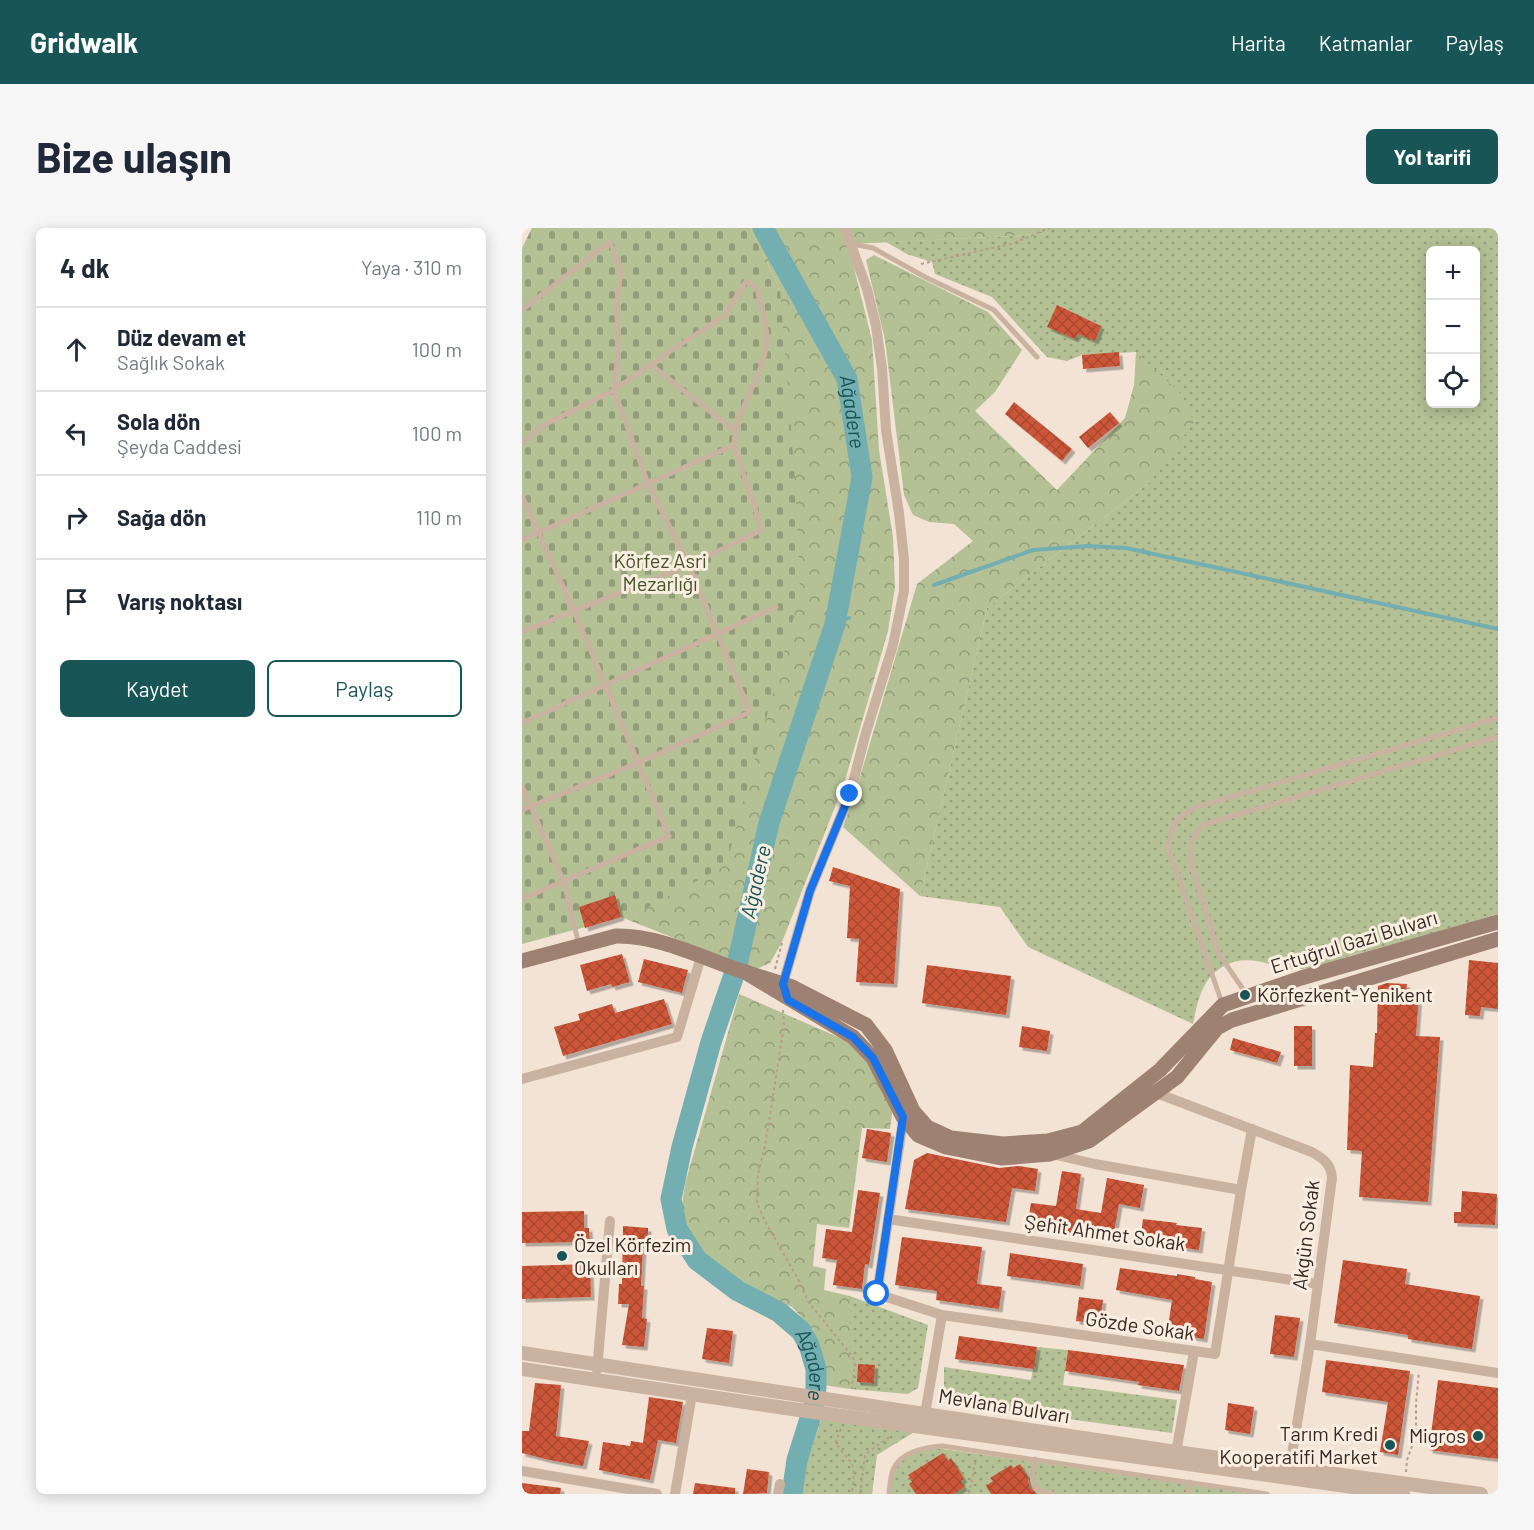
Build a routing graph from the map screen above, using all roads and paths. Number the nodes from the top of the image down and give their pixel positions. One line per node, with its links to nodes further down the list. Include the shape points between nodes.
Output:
1 (844, 228): 3 (street)
2 (1050, 228): 4 (path, via 1011,243)
3 (852, 244): 4 (lane, via 873,248); 37 (street, via 876,326 904,559 904,591 893,645 850,794 810,891)
4 (906, 266): 6 (lane, via 994,310)
5 (522, 310): 8 (lane, via 610,242 621,269)
6 (1037, 357)
7 (651, 365): 8 (lane); 9 (lane); 9 (lane, via 724,316 746,281 757,288 767,338)
8 (614, 390): 10 (lane, via 542,426); 12 (lane)
9 (735, 431): 11 (lane)
10 (522, 444)
11 (734, 445): 12 (lane); 16 (lane, via 762,530)
12 (648, 484): 14 (lane); 16 (lane)
13 (522, 496): 14 (lane)
14 (539, 533): 15 (lane); 18 (lane)
15 (522, 540)
16 (689, 565): 18 (lane); 20 (lane)
17 (776, 607): 20 (lane)
18 (574, 611): 19 (lane); 21 (lane)
19 (522, 632)
20 (717, 633): 21 (lane); 25 (lane, via 750,712)
21 (606, 686): 23 (lane); 25 (lane)
22 (1498, 718): 39 (lane, via 1197,807 1176,819 1168,847)
23 (522, 723)
24 (1498, 737): 38 (lane, via 1203,825 1192,840 1190,861 1219,954)
25 (638, 763): 27 (lane); 29 (lane, via 669,836)
26 (522, 786): 27 (lane)
27 (531, 806): 28 (lane); 29 (lane)
28 (522, 810)
29 (564, 882): 30 (lane); 34 (lane)
30 (522, 899)
31 (1498, 922): 38 (main road, Ertuğrul Gazi Bulvarı)
32 (1498, 939): 42 (main road, Ertuğrul Gazi Bulvarı, via 1232,1020 1217,1028 1178,1077)
33 (782, 942): 37 (path, via 774,965)
34 (579, 945): 35 (main road, via 616,936 637,936); 36 (main road)
35 (701, 957): 37 (main road, via 746,972); 40 (street, via 677,1037)
36 (522, 961)
37 (782, 990): 43 (main road, via 792,987 866,1025 885,1050); 44 (main road, via 853,1037 873,1058); 63 (path, via 784,1026 758,1174 758,1203 809,1303 855,1362)
38 (1248, 997): 39 (main road, Ertuğrul Gazi Bulvarı)
39 (1223, 1005): 41 (main road)
40 (522, 1079)
41 (1139, 1087): 42 (street, Akgün Sokak); 46 (main road, via 1082,1132)
42 (1156, 1092): 45 (street, Akgün Sokak); 46 (main road, Ertuğrul Gazi Bulvarı, via 1089,1141)
43 (906, 1096): 44 (street); 46 (main road, via 927,1127 951,1138)
44 (903, 1117): 46 (main road, via 918,1135 945,1147 1001,1158); 48 (street)
45 (1252, 1129): 47 (street, Gözde Sokak); 51 (street, Akgün Sokak, via 1322,1157 1331,1169)
46 (1049, 1147): 47 (street, via 1095,1164)
47 (1241, 1190): 50 (street, Gözde Sokak)
48 (888, 1219): 50 (street, Şehit Ahmet Sokak); 52 (street, Gözde Sokak, via 877,1294)
49 (610, 1221): 57 (street)
50 (1229, 1269): 51 (street, Şehit Ahmet Sokak); 54 (street, Gözde Sokak, via 1215,1354)
51 (1318, 1284): 53 (street, Akgün Sokak)
52 (942, 1316): 54 (street, Gözde Sokak); 64 (street)
53 (1310, 1344): 56 (street); 70 (street, Akgün Sokak)
54 (1194, 1352): 67 (street)
55 (522, 1353): 57 (street, Mevlana Bulvarı)
56 (1420, 1360): 59 (street); 72 (path, via 1416,1435 1405,1468)
57 (598, 1365): 60 (street); 62 (street, Mevlana Bulvarı)
58 (522, 1369): 60 (street, Mevlana Bulvarı)
59 (1498, 1373)
60 (597, 1380): 61 (street, Mevlana Bulvarı)
61 (692, 1394): 62 (street, Mevlana Bulvarı); 74 (street)
62 (785, 1401): 63 (street, Mevlana Bulvarı)
63 (849, 1409): 64 (street, Mevlana Bulvarı); 75 (path, via 836,1440 852,1464)
64 (924, 1420): 67 (street, Mevlana Bulvarı)
65 (893, 1435): 76 (path, via 865,1456)
66 (978, 1451): 68 (lane); 77 (lane, via 942,1446 916,1450 894,1467); 78 (path)
67 (1175, 1457): 70 (street, Mevlana Bulvarı)
68 (1035, 1459): 71 (lane); 79 (lane, via 1035,1488)
69 (522, 1472): 73 (street)
70 (1289, 1473): 72 (street, Mevlana Bulvarı)
71 (1190, 1482): 80 (lane); 81 (lane)
72 (1406, 1491): 82 (street, Mevlana Bulvarı)
73 (657, 1494)
74 (675, 1494)
75 (852, 1494)
76 (860, 1494)
77 (889, 1494)
78 (969, 1494)
79 (1054, 1494)
80 (1188, 1494)
81 (1267, 1494)
82 (1481, 1494)

